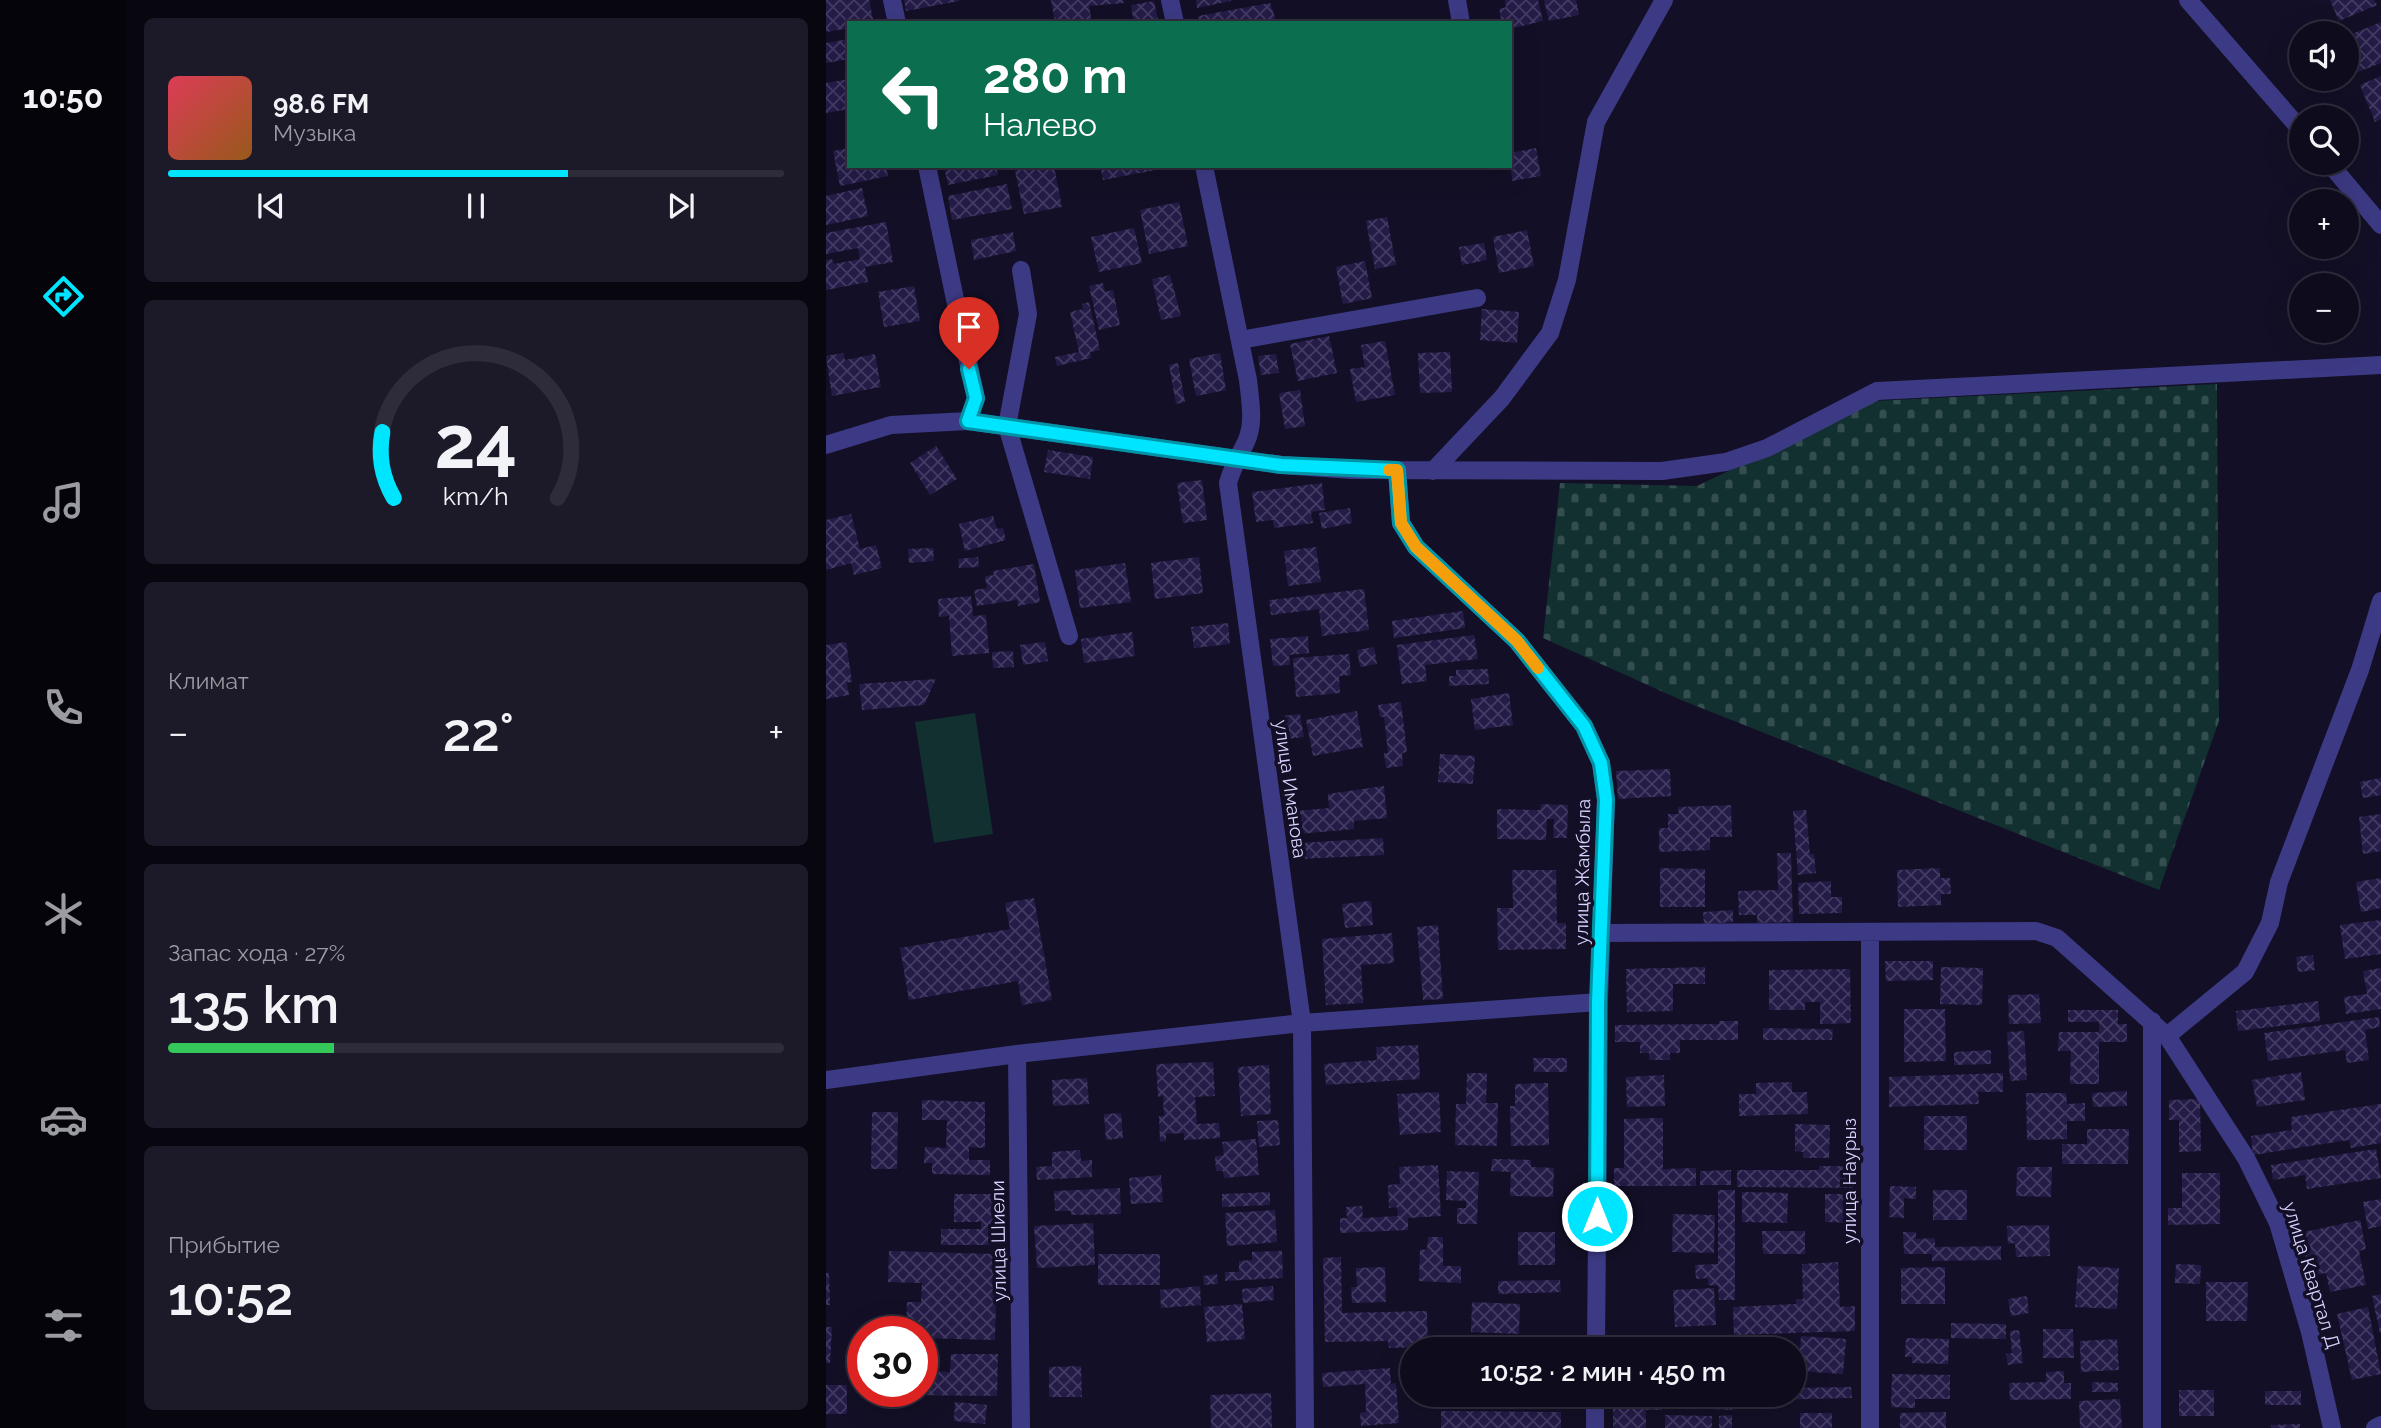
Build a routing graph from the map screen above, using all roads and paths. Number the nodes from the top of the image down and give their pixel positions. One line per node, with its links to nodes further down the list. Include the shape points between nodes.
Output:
1 (892, 0): 6 (street)
2 (1170, 0): 7 (street)
3 (1457, 0): 8 (street)
4 (1664, 0): 23 (street, via 1595,122 1567,280 1550,332 1502,398)
5 (2188, 0): 9 (street)
6 (897, 21)
7 (1175, 21)
8 (1461, 21)
9 (2289, 116)
10 (927, 168): 18 (street, via 976,398)
11 (1204, 168): 16 (street, улица Иманова)
12 (2339, 175): 13 (street)
13 (2381, 225)
14 (1021, 270): 19 (street, via 1028,314)
15 (1477, 298): 16 (street)
16 (1240, 340): 21 (street, улица Иманова, via 1252,416 1247,441)
17 (2381, 365): 23 (street, via 1877,391 1767,448 1699,468)
18 (968, 421): 19 (street); 20 (street, via 891,425)
19 (1007, 426): 21 (street); 25 (street)
20 (826, 445)
21 (1235, 458): 22 (street); 30 (street, улица Иманова, via 1228,483)
22 (1397, 470): 23 (street); 26 (street, улица Жамбыла, via 1401,523 1416,547 1517,641 1584,726 1601,763 1606,800)
23 (1433, 471)
24 (2381, 601): 31 (street, via 2264,935 2245,972)
25 (1069, 636)
26 (1602, 933): 27 (street, улица Квартал Д); 28 (street, улица Жамбыла)
27 (1870, 933): 29 (street, улица Квартал Д, via 2036,931 2057,938); 40 (street, улица Наурыз)
28 (1598, 1002): 30 (street); 34 (street, улица Жамбыла)
29 (2152, 1021): 31 (street, улица Квартал Д); 41 (street)
30 (1302, 1023): 32 (street); 38 (street, улица Иманова)
31 (2167, 1036): 42 (street, улица Квартал Д, via 2246,1157 2278,1223)
32 (1017, 1054): 33 (street); 37 (street, улица Шиели)
33 (826, 1080)
34 (1596, 1337)
35 (1595, 1407): 39 (street)
36 (2381, 1425): 43 (street)
37 (1021, 1428)
38 (1305, 1428)
39 (1595, 1428)
40 (1870, 1428)
41 (2152, 1428)
42 (2332, 1428)
43 (2375, 1428)

